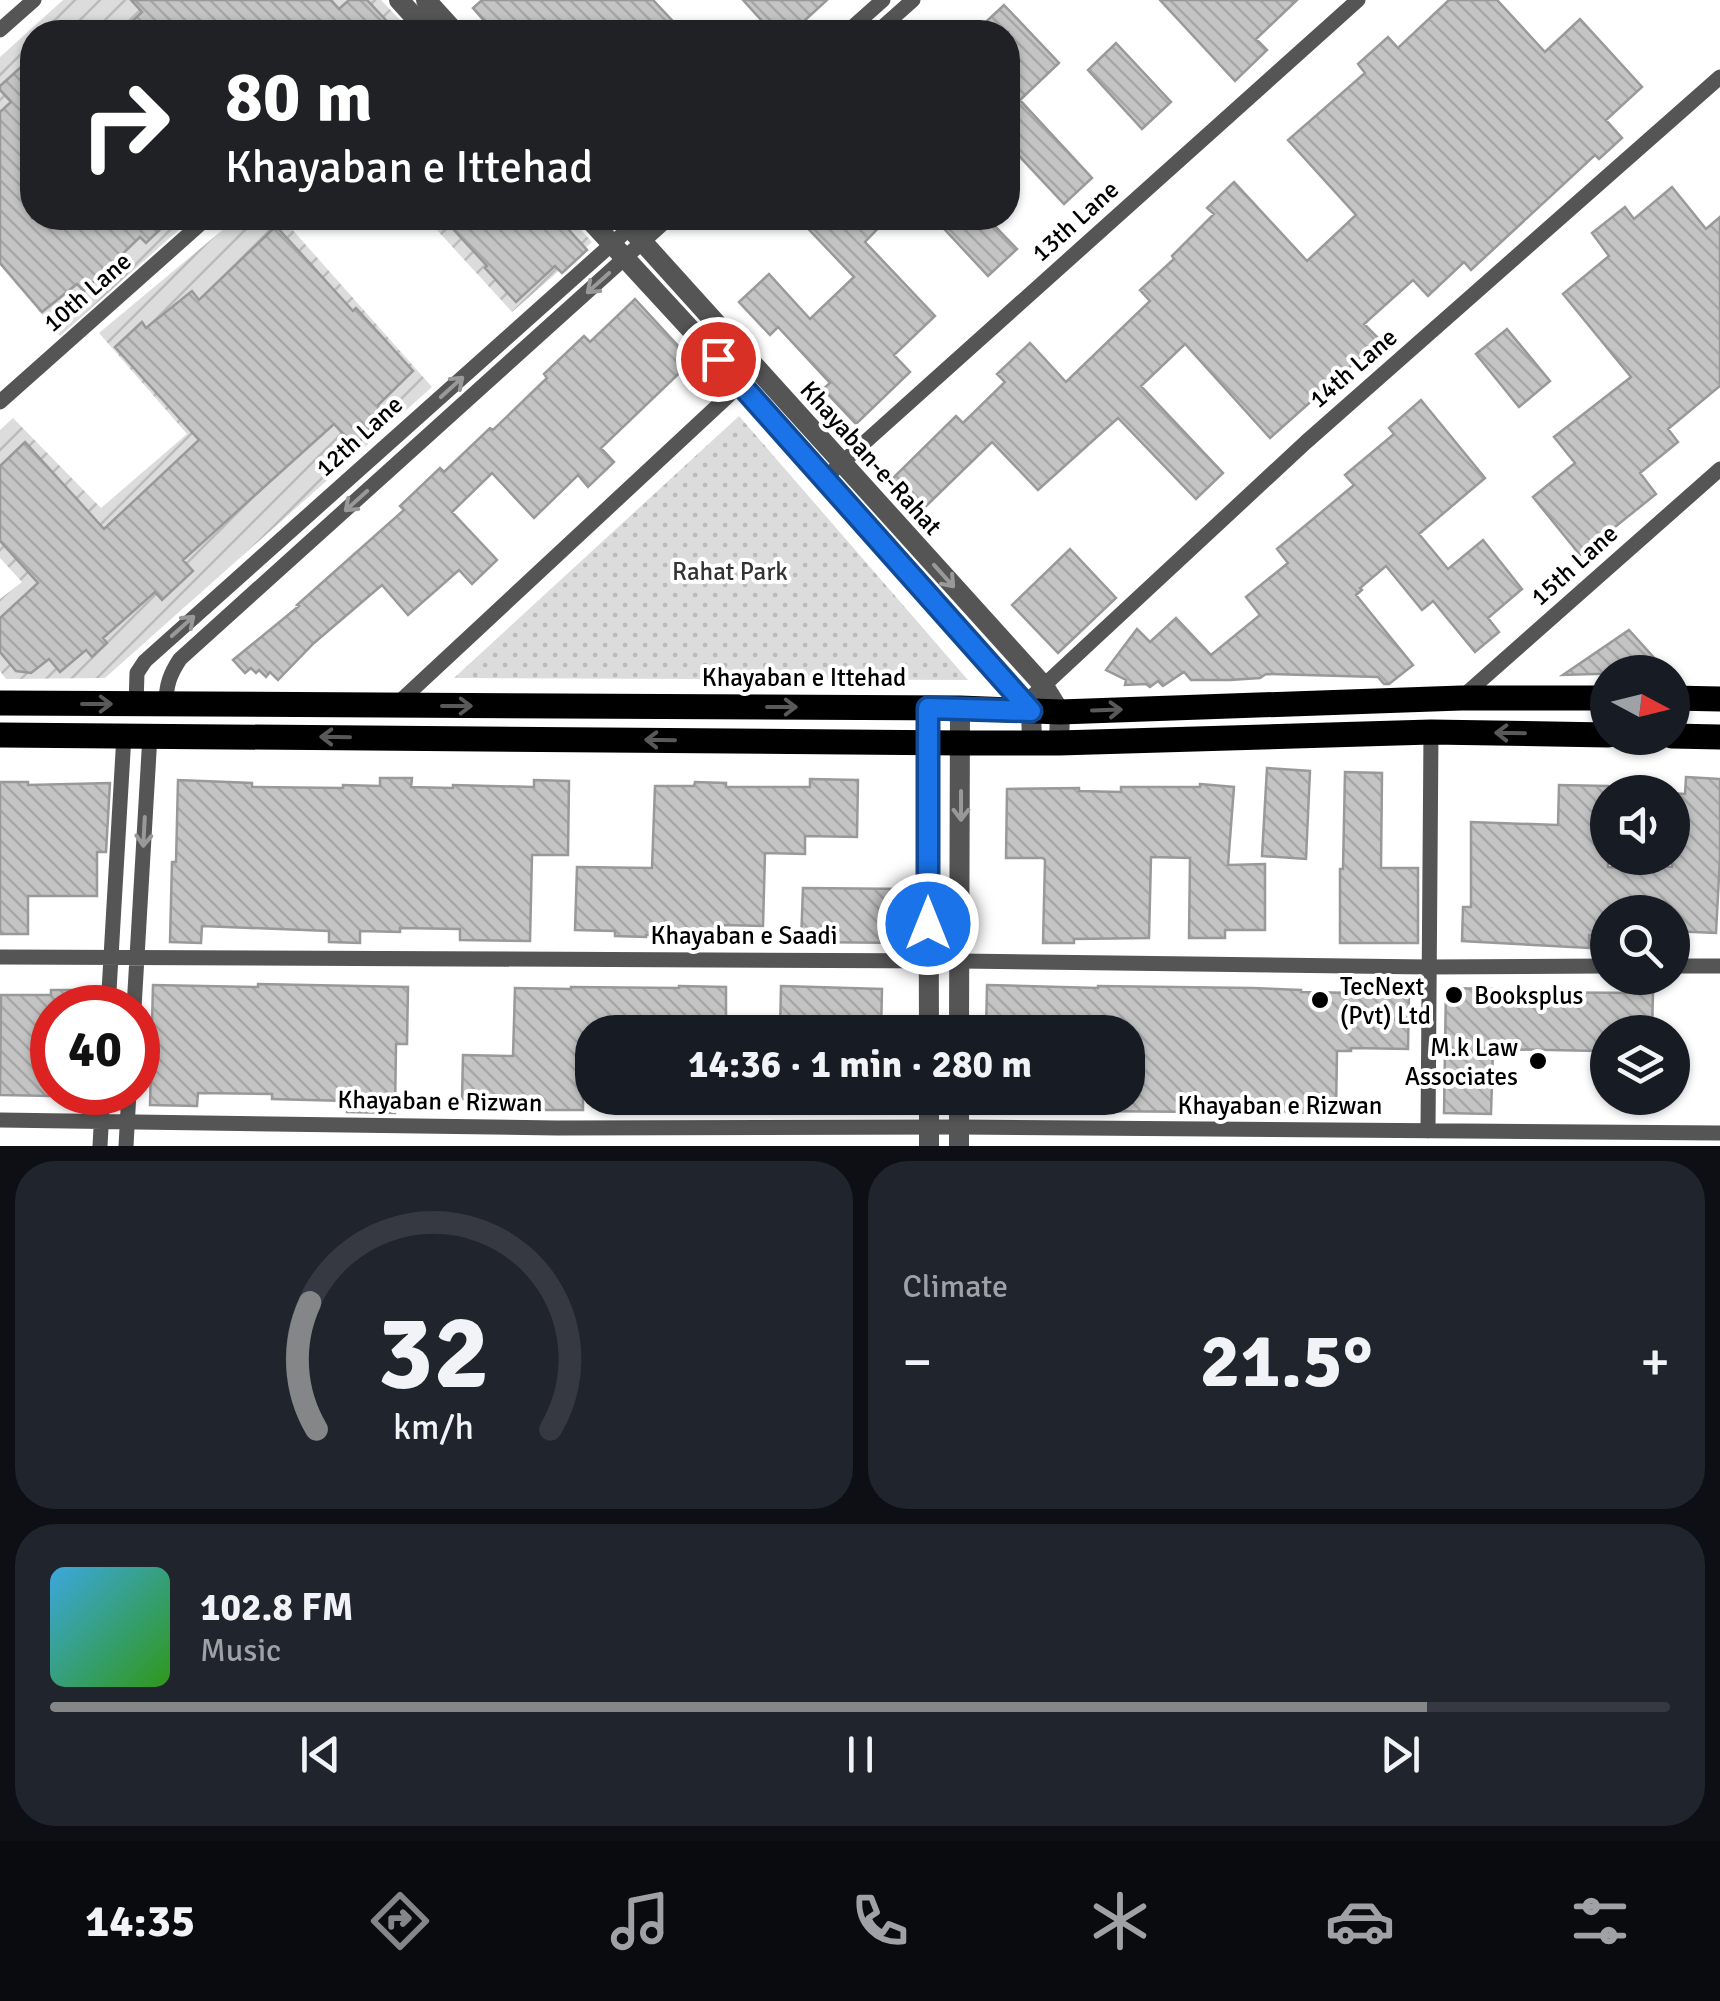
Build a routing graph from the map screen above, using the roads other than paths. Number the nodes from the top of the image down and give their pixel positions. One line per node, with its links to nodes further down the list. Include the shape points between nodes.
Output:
1 (34, 0): 9 (street)
2 (426, 0): 6 (street)
3 (883, 0): 7 (street)
4 (913, 0): 8 (street)
5 (1358, 0): 18 (street, 13th Lane)
6 (444, 20)
7 (860, 20)
8 (890, 20)
9 (0, 30)
10 (1720, 77): 21 (street, 14th Lane, via 1306,442)
11 (194, 230): 17 (street, 10th Lane)
12 (599, 230): 15 (street)
13 (632, 230): 15 (street, 12th Lane)
14 (637, 230): 18 (street, Khayaban-e-Rahat)
15 (619, 252): 16 (street); 27 (street, 12th Lane, one-way to 15, via 137,673 145,660); 28 (street, 12th Lane, one-way to 28, via 180,658)
16 (740, 384): 20 (street); 29 (street)
17 (0, 402)
18 (841, 463): 20 (street, 13th Lane); 21 (street, Khayaban-e-Rahat, one-way to 21)
19 (1720, 469): 22 (street, 15th Lane)
20 (825, 478): 30 (street)
21 (1044, 686): 30 (street, 14th Lane); 33 (street, Khayaban-e-Rahat)
22 (1461, 698): 23 (main road, Khayaban e Ittehad); 33 (main road, Khayaban e Ittehad, one-way to 22)
23 (1590, 698)
24 (1690, 698): 25 (main road)
25 (1720, 699)
26 (0, 703): 27 (main road, Khayaban e Ittehad, one-way to 27)
27 (136, 704): 28 (main road, Khayaban e Ittehad)
28 (166, 704): 29 (main road, Khayaban e Ittehad)
29 (396, 706): 31 (main road, Khayaban e Ittehad, one-way to 31)
30 (1028, 707): 32 (main road, Khayaban e Ittehad); 33 (main road, Khayaban e Ittehad); 41 (street)
31 (928, 708): 32 (main road, Khayaban e Ittehad); 40 (street)
32 (960, 708): 42 (street)
33 (1060, 712): 43 (street)
34 (1431, 732): 36 (main road, one-way to 34); 43 (main road); 52 (street)
35 (137, 735): 37 (main road); 40 (main road, one-way to 35); 45 (street); 46 (street, one-way to 46)
36 (1590, 735)
37 (0, 736)
38 (1690, 736): 39 (main road)
39 (1720, 737)
40 (928, 742): 42 (main road); 47 (street)
41 (1032, 742): 42 (main road); 43 (main road)
42 (961, 743): 48 (street, one-way to 48)
43 (1059, 743)
44 (0, 957): 45 (street, Khayaban e Saadi)
45 (112, 957): 46 (street, Khayaban e Saadi); 53 (street)
46 (138, 957): 47 (street, Khayaban e Saadi); 54 (street)
47 (928, 961): 48 (street, Khayaban e Saadi); 55 (street)
48 (960, 961): 52 (street, Khayaban e Saadi); 56 (street)
49 (1590, 966): 52 (street, Khayaban e Saadi)
50 (1690, 966): 51 (street)
51 (1720, 966)
52 (1428, 968): 63 (street)
53 (110, 985)
54 (136, 985)
55 (929, 1015)
56 (960, 1015)
57 (101, 1115): 60 (street)
58 (127, 1115): 61 (street)
59 (0, 1120): 60 (street, Khayaban e Rizwan)
60 (101, 1120): 61 (street, Khayaban e Rizwan); 67 (street)
61 (127, 1121): 62 (street, Khayaban e Rizwan); 68 (street)
62 (557, 1128): 65 (street, Khayaban e Rizwan); 69 (street)
63 (1428, 1131): 64 (street, Khayaban e Rizwan); 66 (street, Khayaban e Rizwan)
64 (1720, 1133)
65 (929, 1137): 66 (street, Khayaban e Rizwan)
66 (959, 1137)
67 (100, 1146)
68 (126, 1146)
69 (557, 1146)

